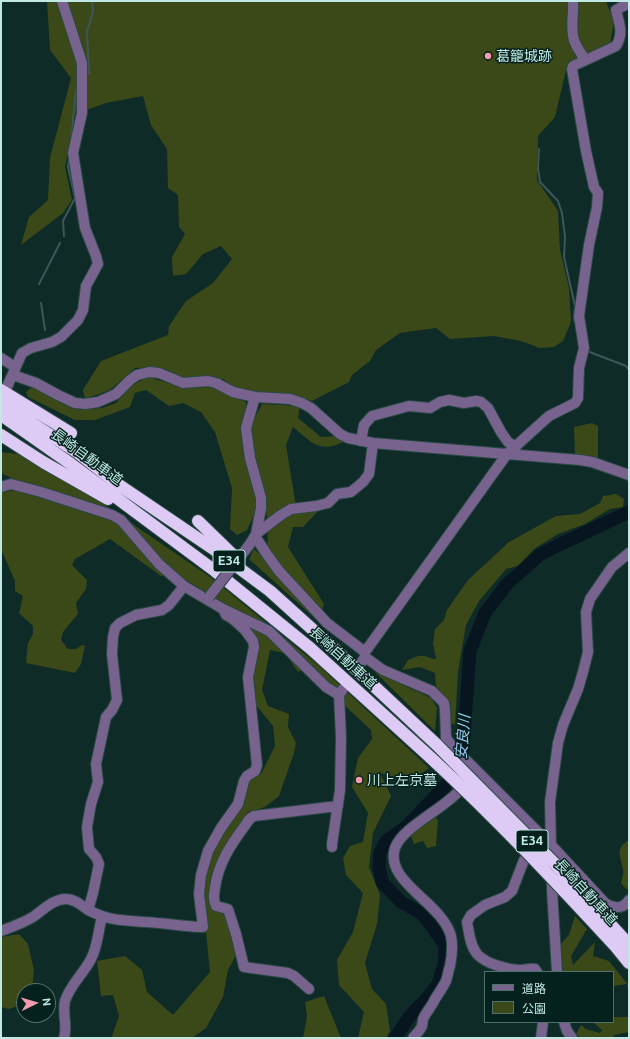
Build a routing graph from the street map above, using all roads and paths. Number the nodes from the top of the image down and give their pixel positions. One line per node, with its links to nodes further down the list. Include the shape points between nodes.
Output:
1 (62, 1): 7 (street, via 82,63 82,113 73,153 85,228 98,264 86,286 83,310 78,320 52,342 22,352)
2 (573, 1): 5 (street, via 574,42)
3 (629, 3): 4 (street, via 616,10)
4 (625, 31): 5 (street, via 616,46)
5 (585, 60): 16 (street, via 572,69 586,151 598,200 589,244 580,316 584,348 579,368 578,398 575,403 549,416)
6 (1, 358): 7 (street)
7 (14, 371): 8 (street); 9 (street, via 58,395 85,404 98,402 116,394 137,375 149,372 183,383 208,381)
8 (4, 389): 12 (highway)
9 (255, 398): 14 (street, via 302,403 340,434); 22 (street, via 246,428 250,458 261,498)
10 (1, 403): 25 (highway, 長崎自動車道 / E34, via 78,453)
11 (1, 415): 21 (highway, 長崎自動車道 / E34)
12 (71, 433)
13 (1, 435): 21 (highway)
14 (361, 441): 15 (street); 16 (street, via 364,425 372,416 409,406 430,408 449,400 464,403 476,401 488,408 508,442)
15 (373, 443): 17 (street); 22 (street, via 369,474 351,492 337,494 328,503 291,509)
16 (516, 447): 17 (street)
17 (507, 454): 18 (street, via 592,462); 28 (street)
18 (629, 475)
19 (1, 487): 24 (street, via 12,484 112,515 121,520 159,564)
20 (198, 521): 25 (highway)
21 (169, 536): 38 (highway, 長崎自動車道 / E34, bridge, via 310,648 474,798)
22 (254, 538): 26 (street, bridge); 28 (street, via 279,571)
23 (629, 553): 31 (street, via 612,567 590,599 586,612 588,652 578,689 558,743 550,802)
24 (184, 586): 26 (street); 35 (street, via 162,610 136,615 120,623 112,637 117,700 106,717 96,764 98,782 87,827 89,849 99,864)
25 (270, 591): 38 (highway, 長崎自動車道 / E34, bridge, via 481,788 549,859)
26 (208, 599): 27 (street)
27 (223, 609): 30 (street, via 269,631 326,687 341,692 341,770); 36 (street, via 253,641 248,677 257,765 255,771 244,781 238,804 208,851 199,894 203,927)
28 (364, 657): 29 (street, via 383,670 432,691 444,703 446,738)
29 (472, 766): 31 (street); 46 (street, via 472,771 458,792 408,832 395,847 394,863 399,874 404,882 442,917 451,936 453,950 446,980 423,1019 419,1032)
30 (338, 806): 32 (street); 42 (street, via 250,818 232,842 217,874 213,900 216,906 228,909 244,967 288,973)
31 (552, 846): 34 (street, via 610,907); 41 (street)
32 (332, 847)
33 (524, 860): 40 (street, via 512,891 505,897 485,905 471,915 467,922 472,945 477,954 498,966)
34 (628, 904)
35 (88, 910): 36 (street); 37 (street, via 75,900 58,900 33,917)
36 (102, 917): 45 (street, via 92,957 65,1002)
37 (1, 931)
38 (623, 944): 39 (highway, 長崎自動車道 / E34)
39 (629, 963)
40 (536, 971)
41 (557, 971)
42 (309, 990)
43 (543, 1023): 47 (street)
44 (564, 1023): 48 (street)
45 (64, 1038)
46 (413, 1038)
47 (541, 1038)
48 (572, 1038)

